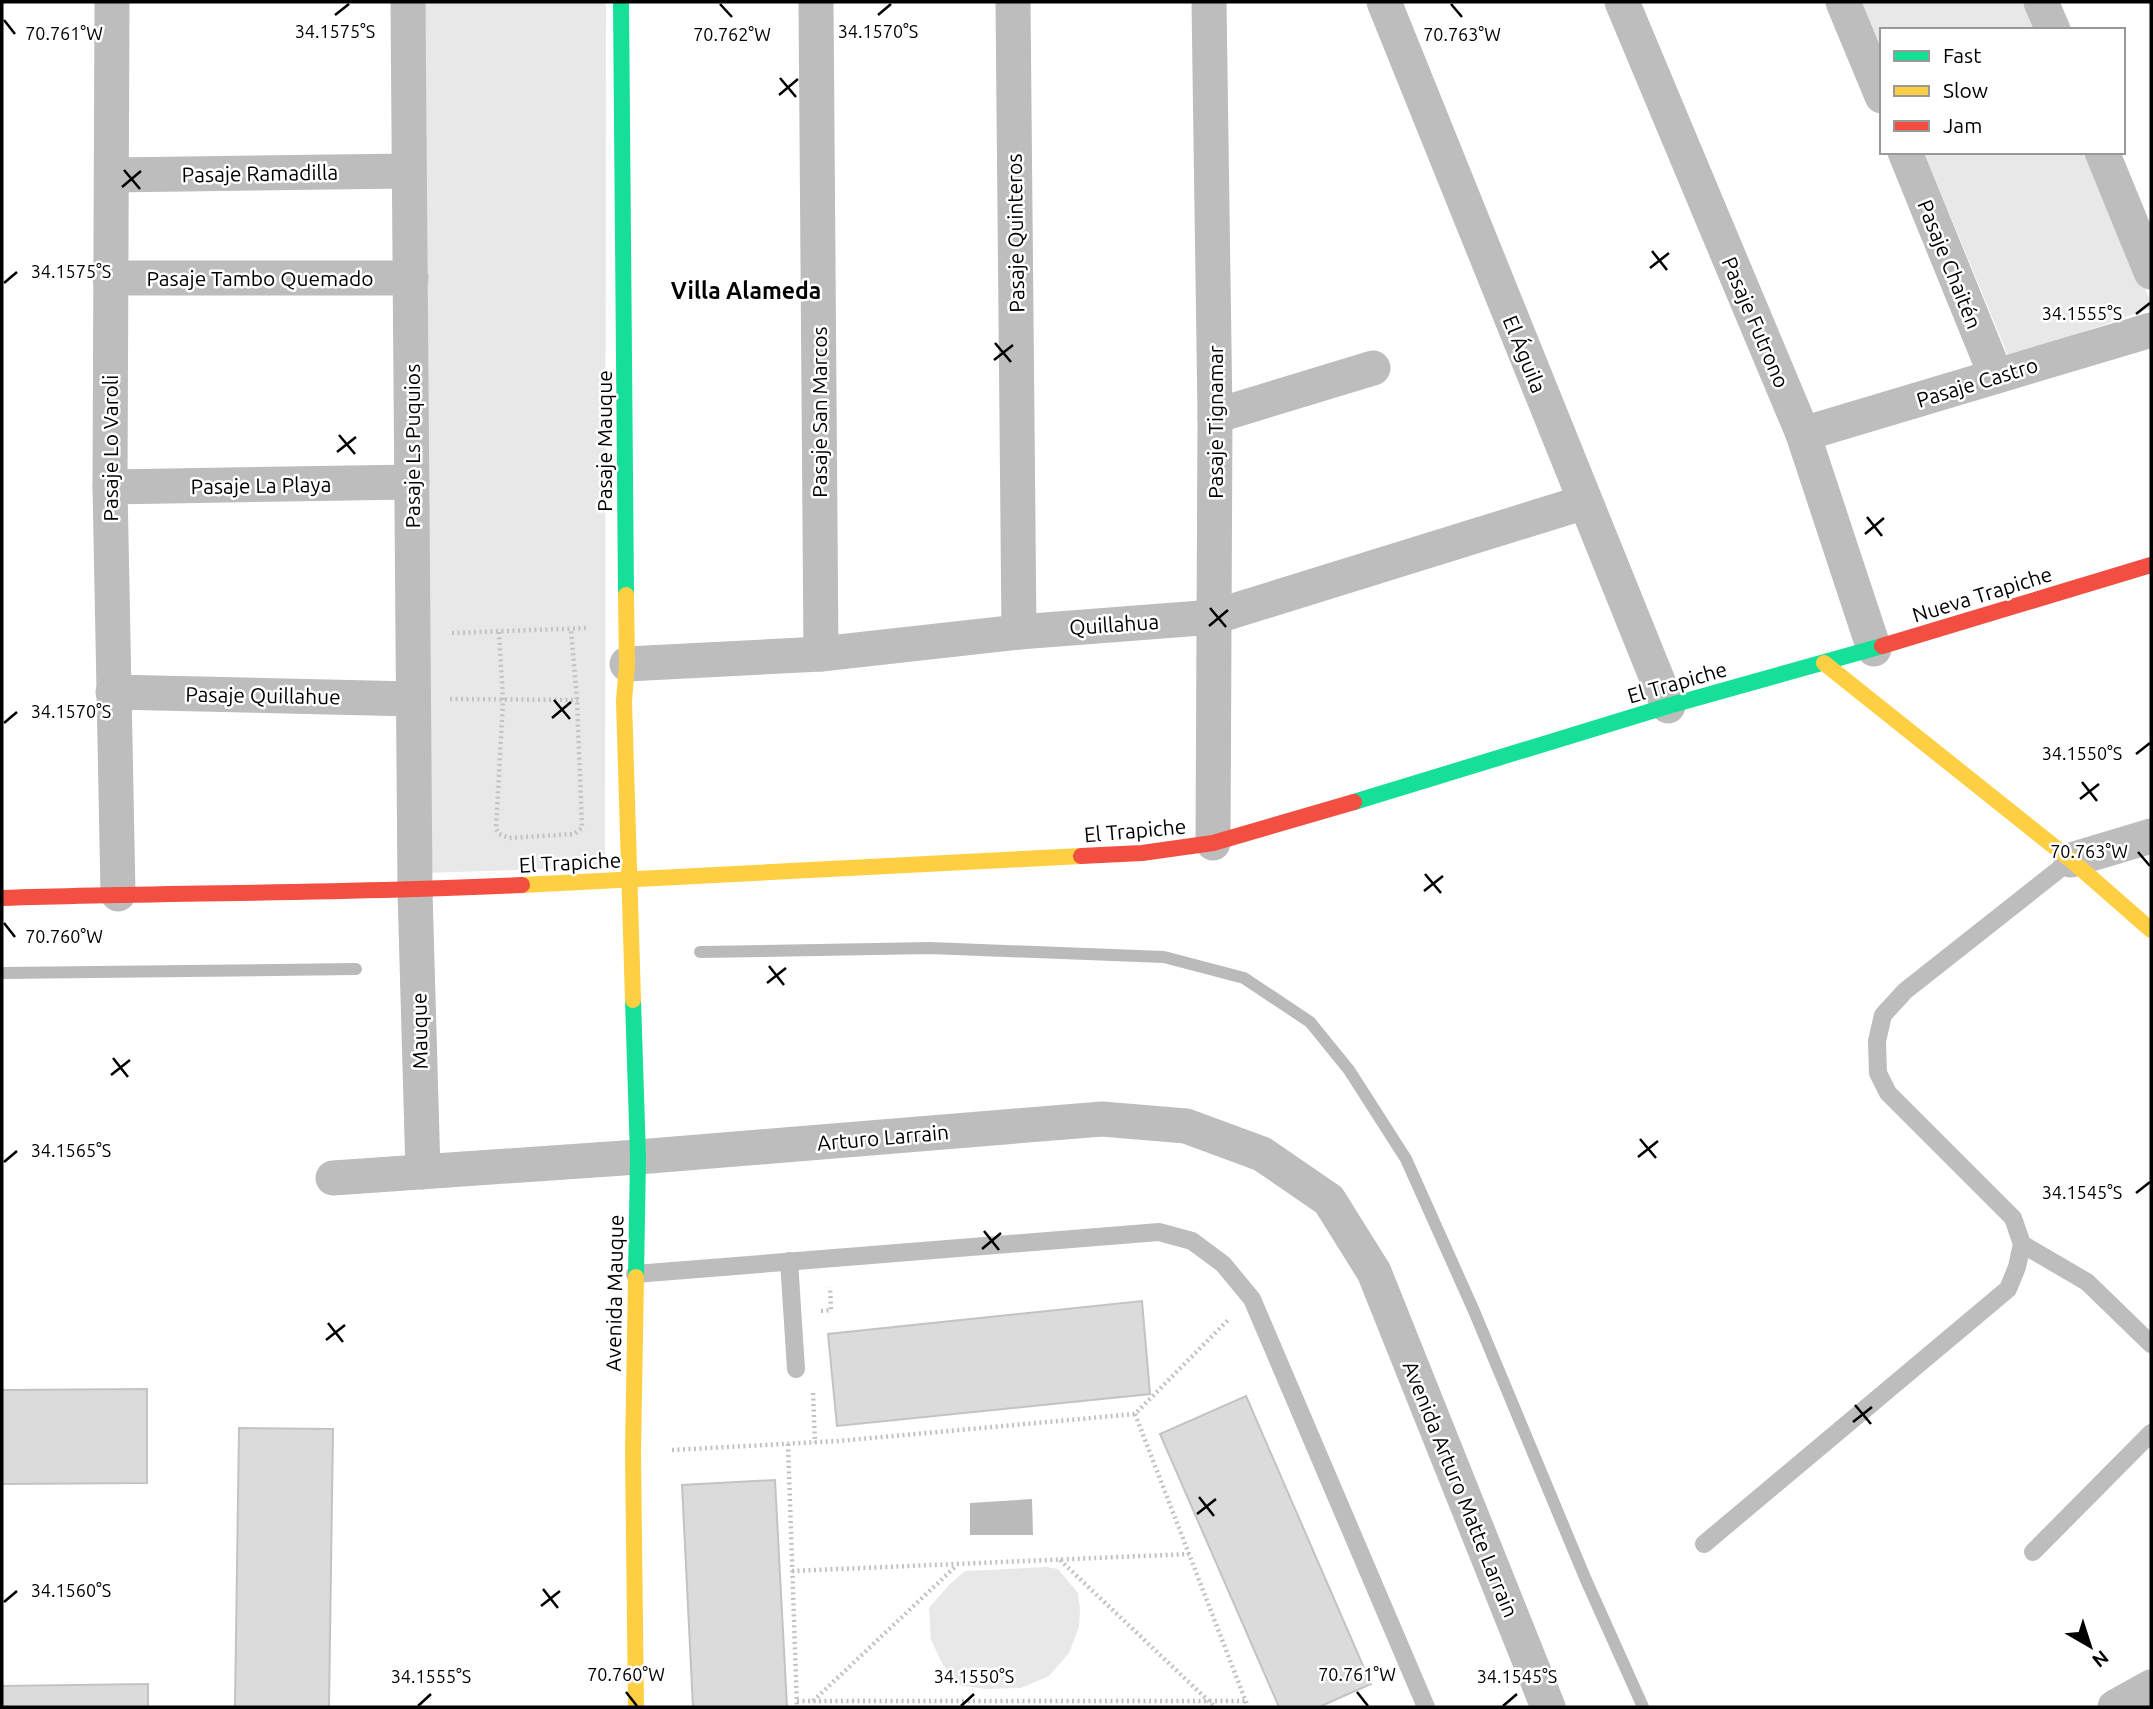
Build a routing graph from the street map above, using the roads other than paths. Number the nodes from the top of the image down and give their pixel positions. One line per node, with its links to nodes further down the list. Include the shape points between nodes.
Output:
1 (111, 2): 16 (street, Pasaje Lo Varoli)
2 (408, 2): 15 (street, Pasaje Ls Puquios)
3 (621, 2): 34 (street, Pasaje Mauque)
4 (816, 2): 32 (street, Pasaje San Marcos)
5 (1013, 2): 30 (street, Pasaje Quinteros)
6 (1209, 2): 23 (street, Pasaje Tignamar)
7 (1384, 2): 27 (street, El Águila)
8 (1622, 2): 24 (street, Pasaje Futrono)
9 (1843, 2): 12 (street)
10 (2041, 2): 11 (street)
11 (2052, 28)
12 (1880, 91)
13 (1906, 154): 22 (street, Pasaje Chaitén)
14 (2103, 154): 17 (street)
15 (408, 171): 16 (street, Pasaje Ramadilla); 19 (street, Pasaje Ls Puquios)
16 (112, 175): 18 (street, Pasaje Lo Varoli)
17 (2151, 272)
18 (110, 278): 19 (street, Pasaje Tambo Quemado); 26 (street, Pasaje Lo Varoli)
19 (411, 278): 25 (street, Pasaje Ls Puquios)
20 (2151, 330): 22 (street, Pasaje Castro)
21 (1373, 368): 23 (street)
22 (1996, 376): 24 (street, Pasaje Castro)
23 (1215, 416): 29 (street, Pasaje Tignamar)
24 (1803, 434): 31 (street, Pasaje Futrono)
25 (412, 482): 26 (street, Pasaje La Playa); 36 (street, Pasaje Ls Puquios)
26 (110, 487): 35 (street, Pasaje Lo Varoli)
27 (1585, 502): 29 (street, Quillahua); 37 (street, El Águila)
28 (2151, 565): 31 (street, Nueva Trapiche)
29 (1214, 617): 30 (street, Quillahua); 39 (street, Pasaje Tignamar)
30 (1019, 632): 32 (street, Quillahua)
31 (1874, 649): 33 (street, Nueva Trapiche)
32 (821, 654): 34 (street, Quillahua)
33 (1824, 663): 37 (street, El Trapiche); 40 (street)
34 (627, 664): 41 (street, Pasaje Mauque)
35 (113, 692): 36 (street, Pasaje Quillahue); 43 (street, Pasaje Lo Varoli)
36 (413, 699): 42 (street, Pasaje Ls Puquios)
37 (1668, 706): 39 (street, El Trapiche)
38 (2151, 836): 40 (street)
39 (1213, 843): 41 (street, El Trapiche, via 1142,853)
40 (2071, 860): 45 (street); 49 (lane, via 1905,991 1883,1015 1877,1041 1878,1073 1888,1093 2013,1218)
41 (629, 880): 42 (street, El Trapiche); 46 (street, Avenida Mauque)
42 (415, 891): 43 (street, El Trapiche); 47 (street, Mauque)
43 (118, 894): 44 (street, El Trapiche)
44 (2, 898)
45 (2151, 930)
46 (638, 1157): 47 (street, Arturo Larrain); 51 (street, Arturo Larrain, via 1102,1119 1186,1126 1262,1154 1329,1200); 52 (street, Avenida Mauque)
47 (423, 1172): 48 (street, Arturo Larrain)
48 (334, 1178)
49 (2022, 1244): 53 (lane, via 2087,1282); 56 (lane, via 2008,1289)
50 (789, 1262): 52 (lane); 54 (lane); 60 (lane, via 1159,1232 1192,1241 1223,1264 1252,1299)
51 (1374, 1272): 61 (street, Avenida Arturo Matte Larrain)
52 (635, 1274): 59 (street, Avenida Mauque)
53 (2151, 1344)
54 (796, 1369)
55 (2151, 1433): 57 (lane)
56 (1704, 1544)
57 (2033, 1552)
58 (2151, 1687): 62 (street)
59 (636, 1707)
60 (1426, 1707)
61 (1548, 1707)
62 (2115, 1707)

